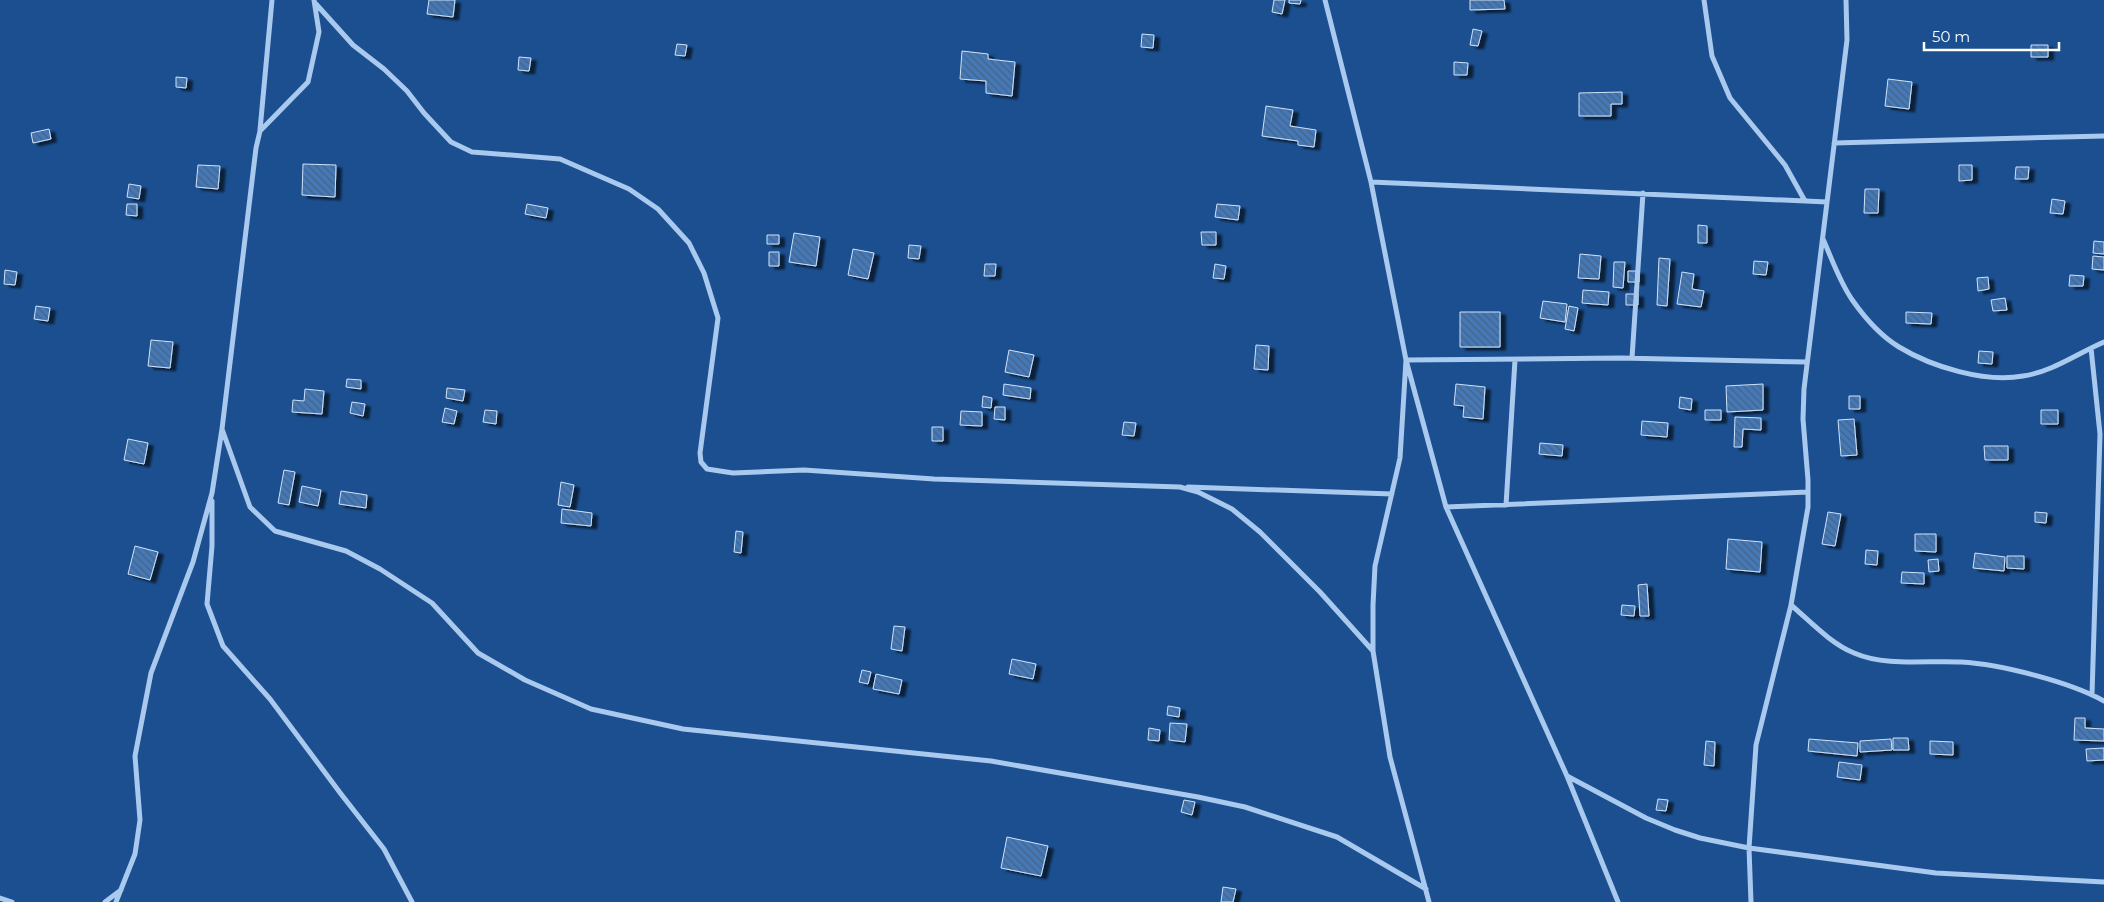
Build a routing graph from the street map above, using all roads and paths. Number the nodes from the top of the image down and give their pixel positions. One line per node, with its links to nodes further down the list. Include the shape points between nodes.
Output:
1 (272, 0): 6 (street)
2 (1325, 0): 9 (street)
3 (1704, 0): 11 (street, via 1712,56 1730,98 1785,165)
4 (1846, 0): 8 (street, via 1847,40)
5 (315, 2): 6 (street, via 319,32 308,82); 21 (street, via 353,45 407,91 451,142 472,152 560,158 629,189 658,209 689,243 704,273 718,318 700,453 706,469 733,473 804,470 934,479)
6 (260, 131): 20 (street)
7 (2104, 136): 8 (street)
8 (1834, 143): 12 (street)
9 (1371, 182): 10 (street); 17 (street)
10 (1643, 193): 11 (street); 16 (street)
11 (1805, 201): 12 (street)
12 (1827, 202): 13 (street)
13 (1822, 238): 15 (street, via 1851,299 1868,320 1898,346 1930,363 1957,371 2005,378 2041,372); 19 (street)
14 (2104, 342): 15 (street)
15 (2091, 348): 29 (street, via 2100,434)
16 (1632, 358): 18 (street); 19 (street)
17 (1406, 360): 18 (street); 24 (street, via 1400,458); 26 (street)
18 (1515, 360): 25 (street)
19 (1807, 362): 22 (street, via 1803,419)
20 (222, 429): 23 (street); 34 (street, via 250,507 275,531 346,551 380,569 432,603 478,653 525,680 591,710 684,728 991,761 1236,805 1337,837)
21 (1180, 487): 24 (street); 28 (street, via 1232,509 1260,532)
22 (1808, 492): 25 (street); 27 (street)
23 (212, 493): 35 (street, via 193,562 150,673 135,756 139,829 135,854); 40 (street, via 207,604 223,646 270,699 384,848)
24 (1392, 494): 28 (street, via 1375,566)
25 (1506, 505): 26 (street)
26 (1446, 507): 31 (street)
27 (1791, 605): 29 (street, via 1840,646 1856,654 1894,661 1983,665 2060,683); 32 (street, via 1756,745)
28 (1373, 651): 34 (street, via 1390,757)
29 (2092, 695): 30 (street)
30 (2104, 702)
31 (1567, 776): 32 (street, via 1674,830); 42 (street)
32 (1748, 848): 33 (street, via 1936,873); 43 (street)
33 (2104, 882)
34 (1426, 889): 41 (street)
35 (122, 890): 38 (street); 39 (street)
36 (0, 898): 37 (street)
37 (12, 902)
38 (105, 902)
39 (116, 902)
40 (412, 902)
41 (1429, 902)
42 (1618, 902)
43 (1751, 902)

